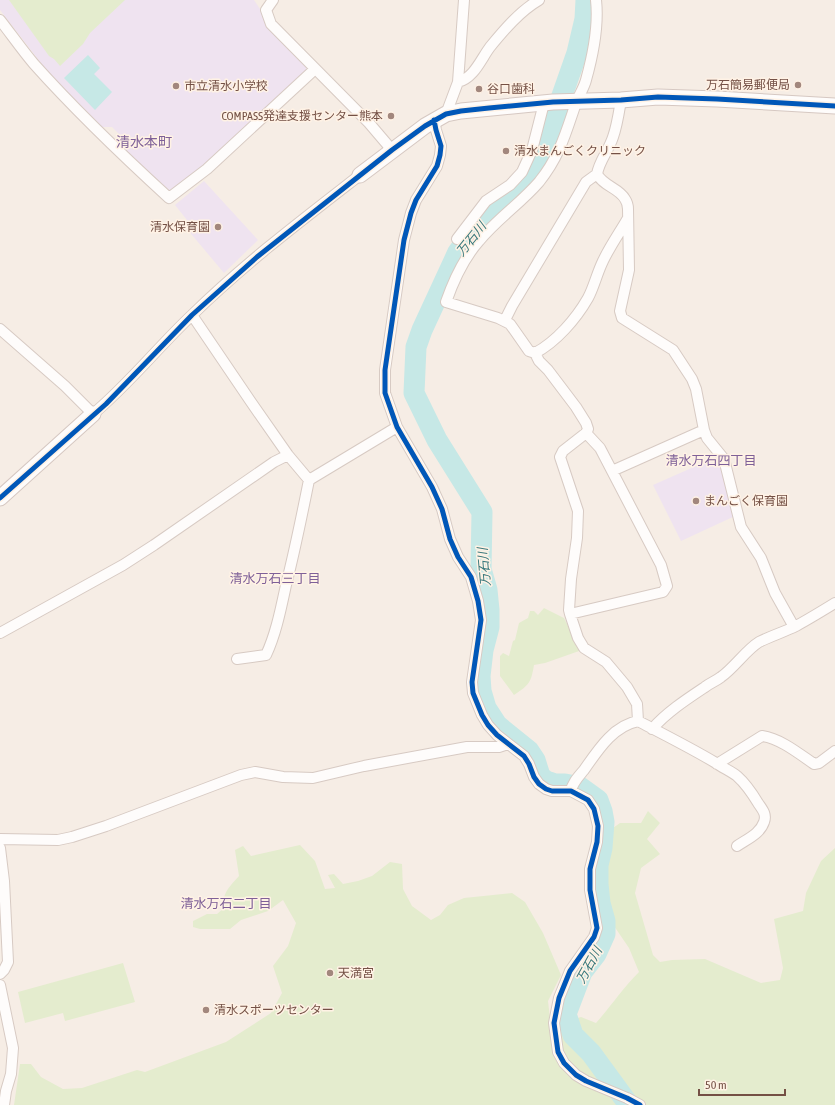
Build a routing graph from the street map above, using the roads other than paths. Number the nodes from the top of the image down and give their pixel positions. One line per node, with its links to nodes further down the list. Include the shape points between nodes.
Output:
1 (273, 0): 6 (street, via 266,10 271,24)
2 (464, 0): 7 (street)
3 (539, 0): 7 (street, via 501,34 469,77)
4 (596, 0): 9 (street, via 598,16 595,40 586,82)
5 (0, 20): 6 (street, via 34,63 74,106 169,198 207,169)
6 (315, 69): 13 (street)
7 (458, 82): 12 (street)
8 (621, 100): 9 (street); 11 (street, via 658,97); 14 (street, via 614,136)
9 (575, 101): 10 (street); 19 (street, via 560,150 549,168 528,194 479,240 459,268 446,302)
10 (549, 103): 12 (street, via 482,108); 17 (street, via 522,172 486,201)
11 (835, 106)
12 (440, 117): 13 (street); 23 (street, via 436,130 441,146 437,166 414,206 404,240 385,370 385,392)
13 (392, 150): 15 (street)
14 (596, 174): 16 (street, via 600,180 626,199); 19 (street, via 586,182)
15 (360, 175): 18 (street, via 257,257)
16 (628, 218): 21 (street, via 603,260 588,298 577,314 555,339); 24 (street, via 629,270 620,311 622,318 677,354 696,388)
17 (457, 239)
18 (192, 315): 22 (street, via 121,389); 26 (street)
19 (505, 320): 21 (street, via 514,328 529,351)
20 (0, 329): 22 (street)
21 (535, 353): 25 (street, via 576,407 586,423)
22 (93, 414): 29 (street)
23 (397, 427): 28 (street); 37 (street, via 439,502 450,539 471,577 481,620 472,682 473,693 488,725)
24 (704, 430): 27 (street); 32 (street, via 707,438 724,459 741,527 762,558 775,593)
25 (586, 433): 27 (street, via 600,448); 31 (street, via 563,451 560,457 578,511 578,538 571,579)
26 (288, 454): 28 (street); 33 (street, via 123,565)
27 (612, 471): 31 (street, via 661,566 667,586 663,592)
28 (309, 480): 34 (street, via 270,647 266,655)
29 (0, 498)
30 (835, 602): 32 (street)
31 (570, 614): 35 (street, via 584,648 606,662 627,687 637,704)
32 (794, 627): 36 (street, via 749,649 743,658 721,677 688,699)
33 (0, 633)
34 (237, 659)
35 (638, 722): 36 (street); 40 (street, via 630,723 610,736)
36 (652, 729): 39 (street)
37 (508, 744): 40 (street, via 524,756 534,777 546,789 552,791); 41 (street, via 499,747 467,747 312,778 283,777 255,772 241,774 72,837 58,840)
38 (835, 751): 39 (street, via 814,764 790,747 762,736)
39 (717, 764): 42 (street, via 737,776 749,788 764,812 761,828)
40 (573, 786): 48 (street, via 594,808 598,826 590,870 590,890 598,928 570,971 559,998 554,1023 558,1052 564,1063 576,1075)
41 (0, 839)
42 (738, 846)
43 (0, 848): 44 (street, via 4,881)
44 (3, 922): 45 (street, via 8,962)
45 (0, 974)
46 (0, 985): 47 (street, via 13,1048 11,1074)
47 (4, 1105)
48 (640, 1105)

